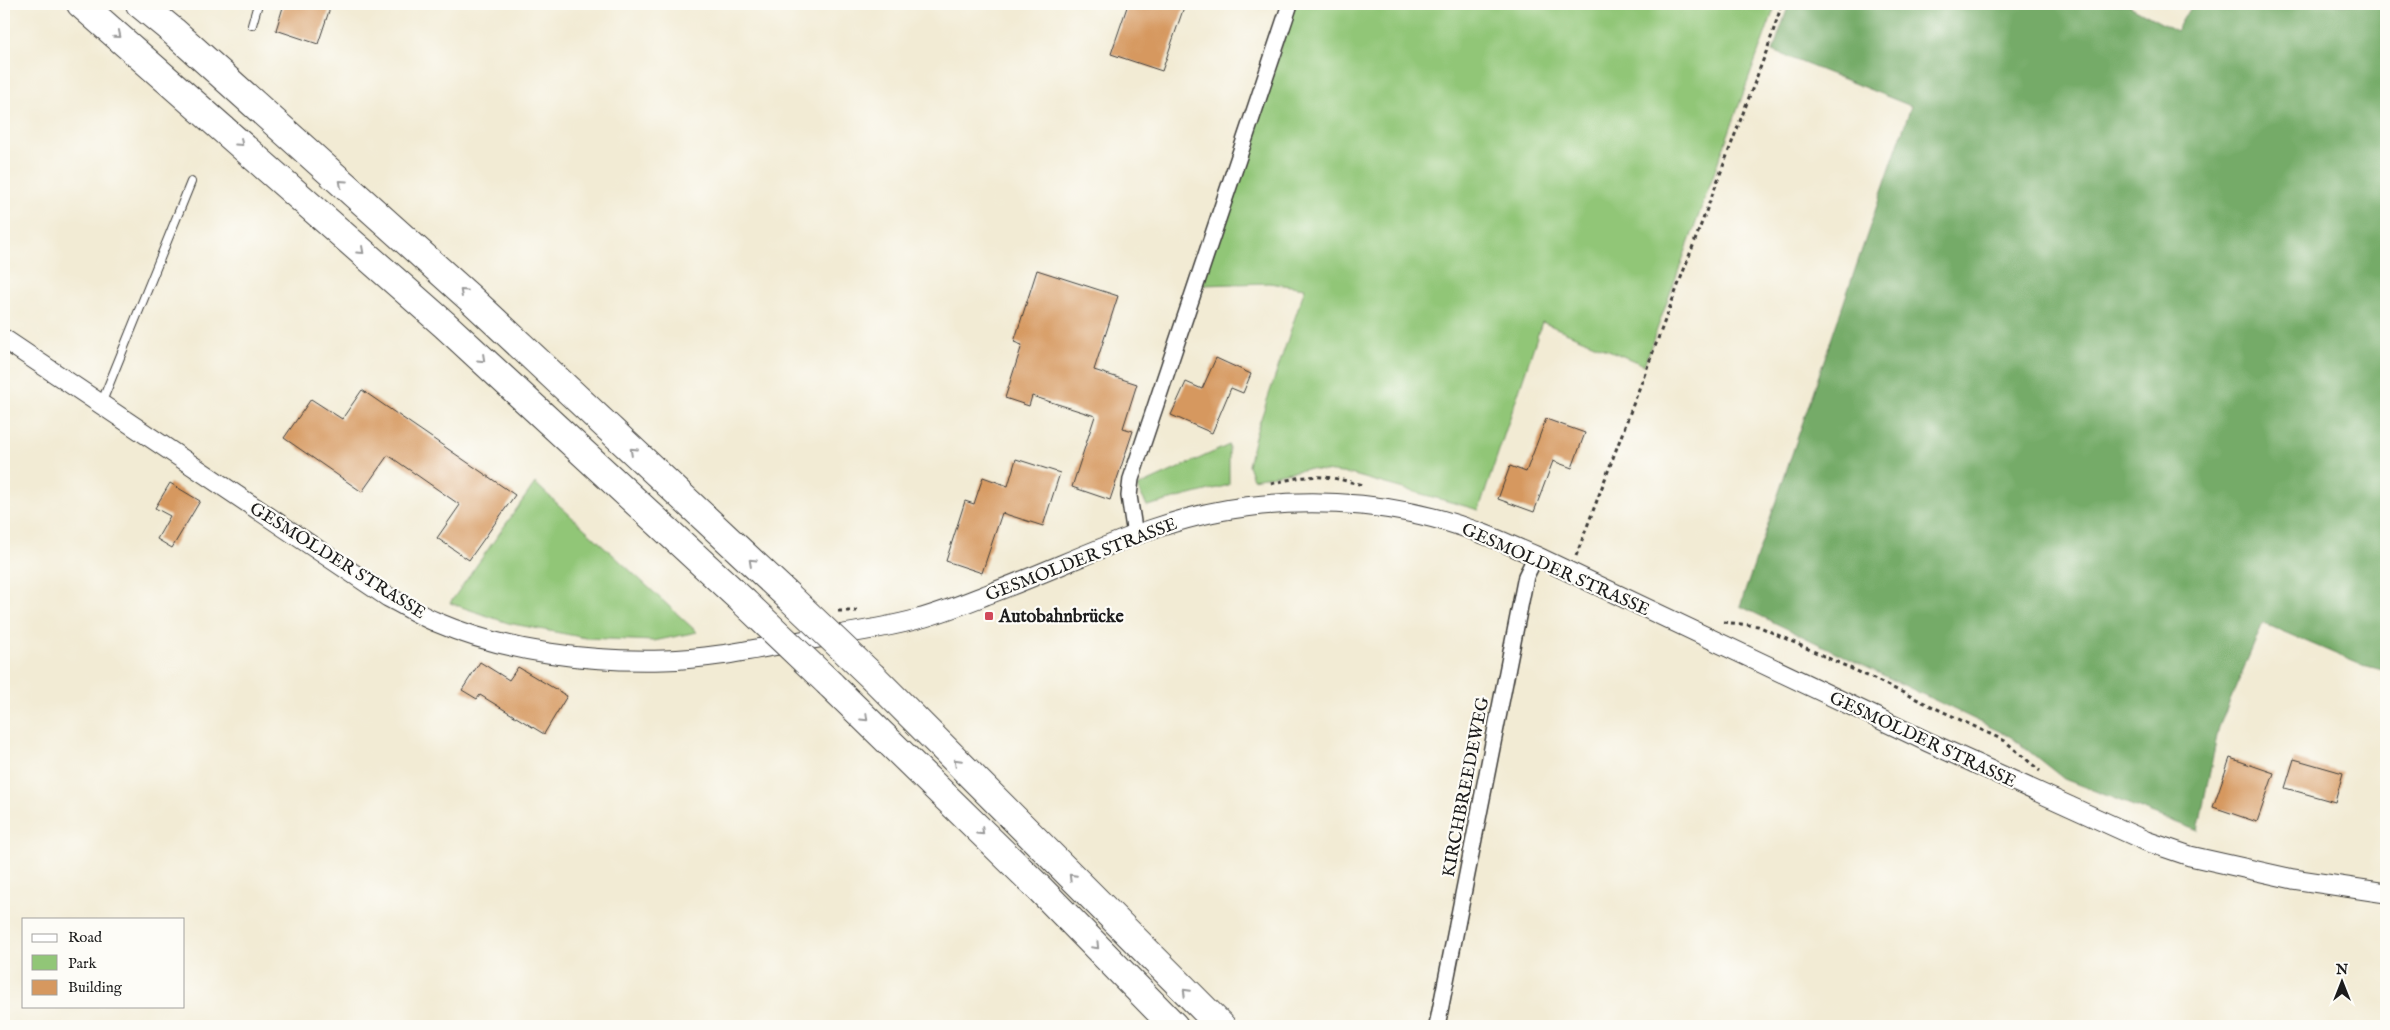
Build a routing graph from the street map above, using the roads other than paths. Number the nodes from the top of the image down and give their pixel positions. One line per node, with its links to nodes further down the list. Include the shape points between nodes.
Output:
1 (81, 4): 12 (highway, one-way to 12, bridge, via 445,325 743,602 1041,890)
2 (140, 4): 13 (highway, one-way to 2, bridge, via 787,595 471,299)
3 (258, 4): 5 (lane)
4 (1290, 4): 9 (street, via 1131,479 1129,496)
5 (252, 25)
6 (191, 182): 8 (lane)
7 (4, 339): 8 (street, GESMOLDER STRASSE)
8 (101, 404): 9 (street, GESMOLDER STRASSE, via 388,597 435,622 485,639 534,650 667,660 722,655 898,624 989,594)
9 (1135, 535): 10 (street, GESMOLDER STRASSE, via 1188,518 1244,507 1306,502 1346,503 1418,515 1474,530)
10 (1536, 556): 11 (street, GESMOLDER STRASSE, via 1928,742 2146,841 2190,856 2293,879); 14 (street, KIRCHBREEDEWEG, via 1526,576)
11 (2386, 893)
12 (1174, 1026)
13 (1221, 1026)
14 (1436, 1026)

